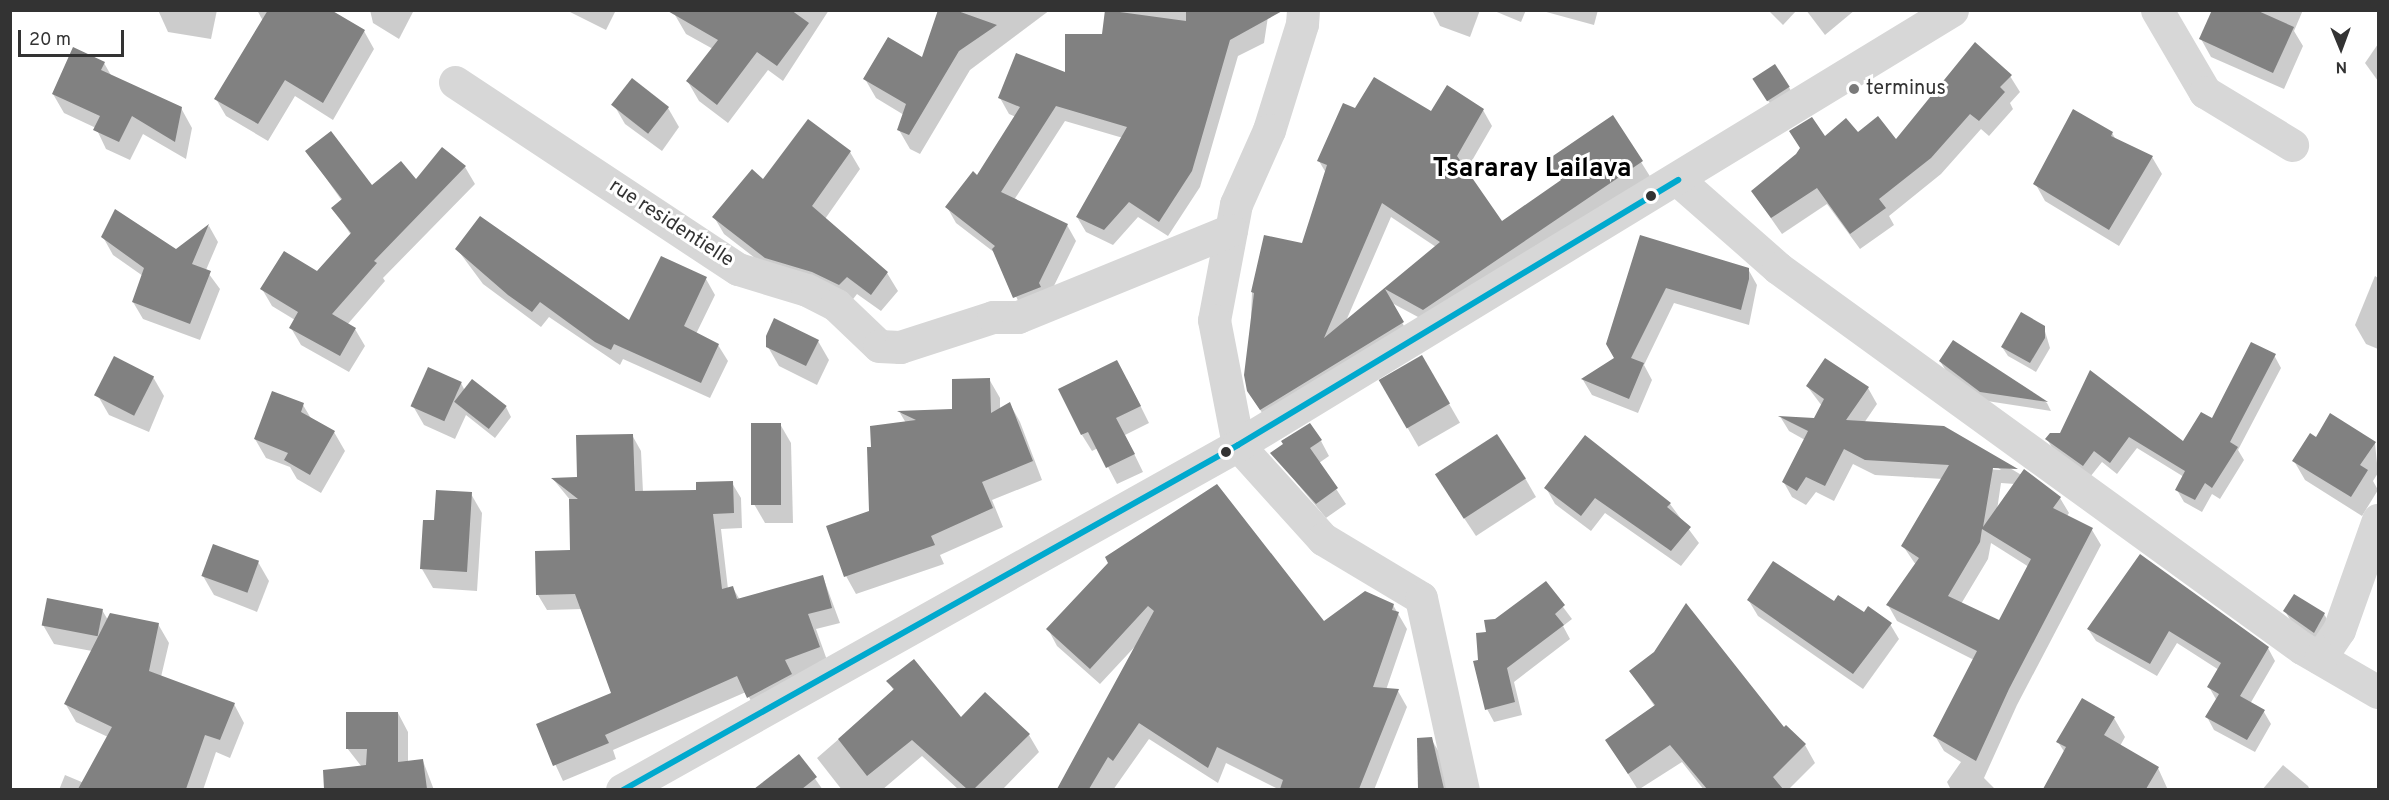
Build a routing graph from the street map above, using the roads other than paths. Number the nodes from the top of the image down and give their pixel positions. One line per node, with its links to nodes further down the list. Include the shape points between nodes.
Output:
1 (1302, 10): 7 (street, via 1302,24 1269,130 1236,204)
2 (1952, 10): 6 (street)
3 (2157, 10): 5 (street, via 2205,92)
4 (455, 82): 7 (street, rue residentielle, via 738,269 807,290 836,305 879,346 900,347 993,317 1018,317)
5 (2292, 145)
6 (1678, 180): 8 (street); 10 (street, via 1778,268)
7 (1231, 230): 8 (street, via 1214,320)
8 (1238, 446): 12 (street); 13 (street, via 1323,540 1420,598)
9 (2379, 520): 10 (street, via 2339,630)
10 (2320, 658): 11 (street)
11 (2379, 692)
12 (622, 789)
13 (1463, 789)

